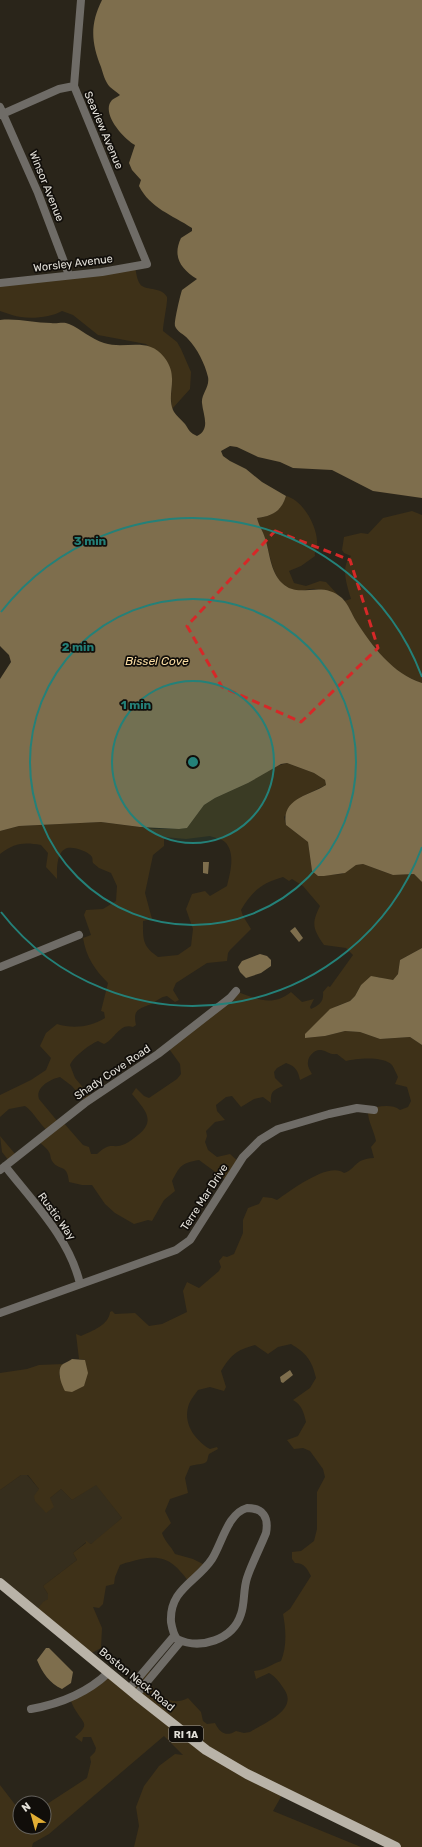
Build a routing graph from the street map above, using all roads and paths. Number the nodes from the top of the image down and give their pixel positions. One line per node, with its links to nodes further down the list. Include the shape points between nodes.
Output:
1 (81, 0): 2 (street, Seaview Avenue)
2 (74, 86): 3 (street, via 59,89); 4 (street, Seaview Avenue)
3 (1, 112): 5 (street, Winsor Avenue, via 38,193)
4 (147, 263): 5 (street, Worsley Avenue)
5 (69, 275): 6 (street, Worsley Avenue)
6 (0, 283)
7 (79, 936): 8 (street)
8 (0, 967)
9 (236, 991): 11 (street, Shady Cove Road, via 158,1054 85,1103)
10 (374, 1110): 12 (street, Terre Mar Drive, via 357,1108 278,1129 260,1140 243,1157 190,1240 168,1253)
11 (3, 1168): 12 (street, Rustic Way, via 72,1256)
12 (80, 1284): 13 (street, Terre Mar Drive)
13 (0, 1312)
14 (0, 1583): 16 (main road, Boston Neck Road / RI 1A)
15 (178, 1638): 15 (street, via 171,1619 180,1592 211,1560 236,1513 247,1508 261,1511 267,1520 266,1532 247,1578 242,1612 238,1621 228,1633 216,1640 197,1643); 17 (street)
16 (108, 1672): 17 (main road, Boston Neck Road / RI 1A); 18 (street, via 100,1681 76,1695)
17 (132, 1692): 19 (main road, Boston Neck Road / RI 1A, via 206,1750)
18 (31, 1709)
19 (396, 1847)

